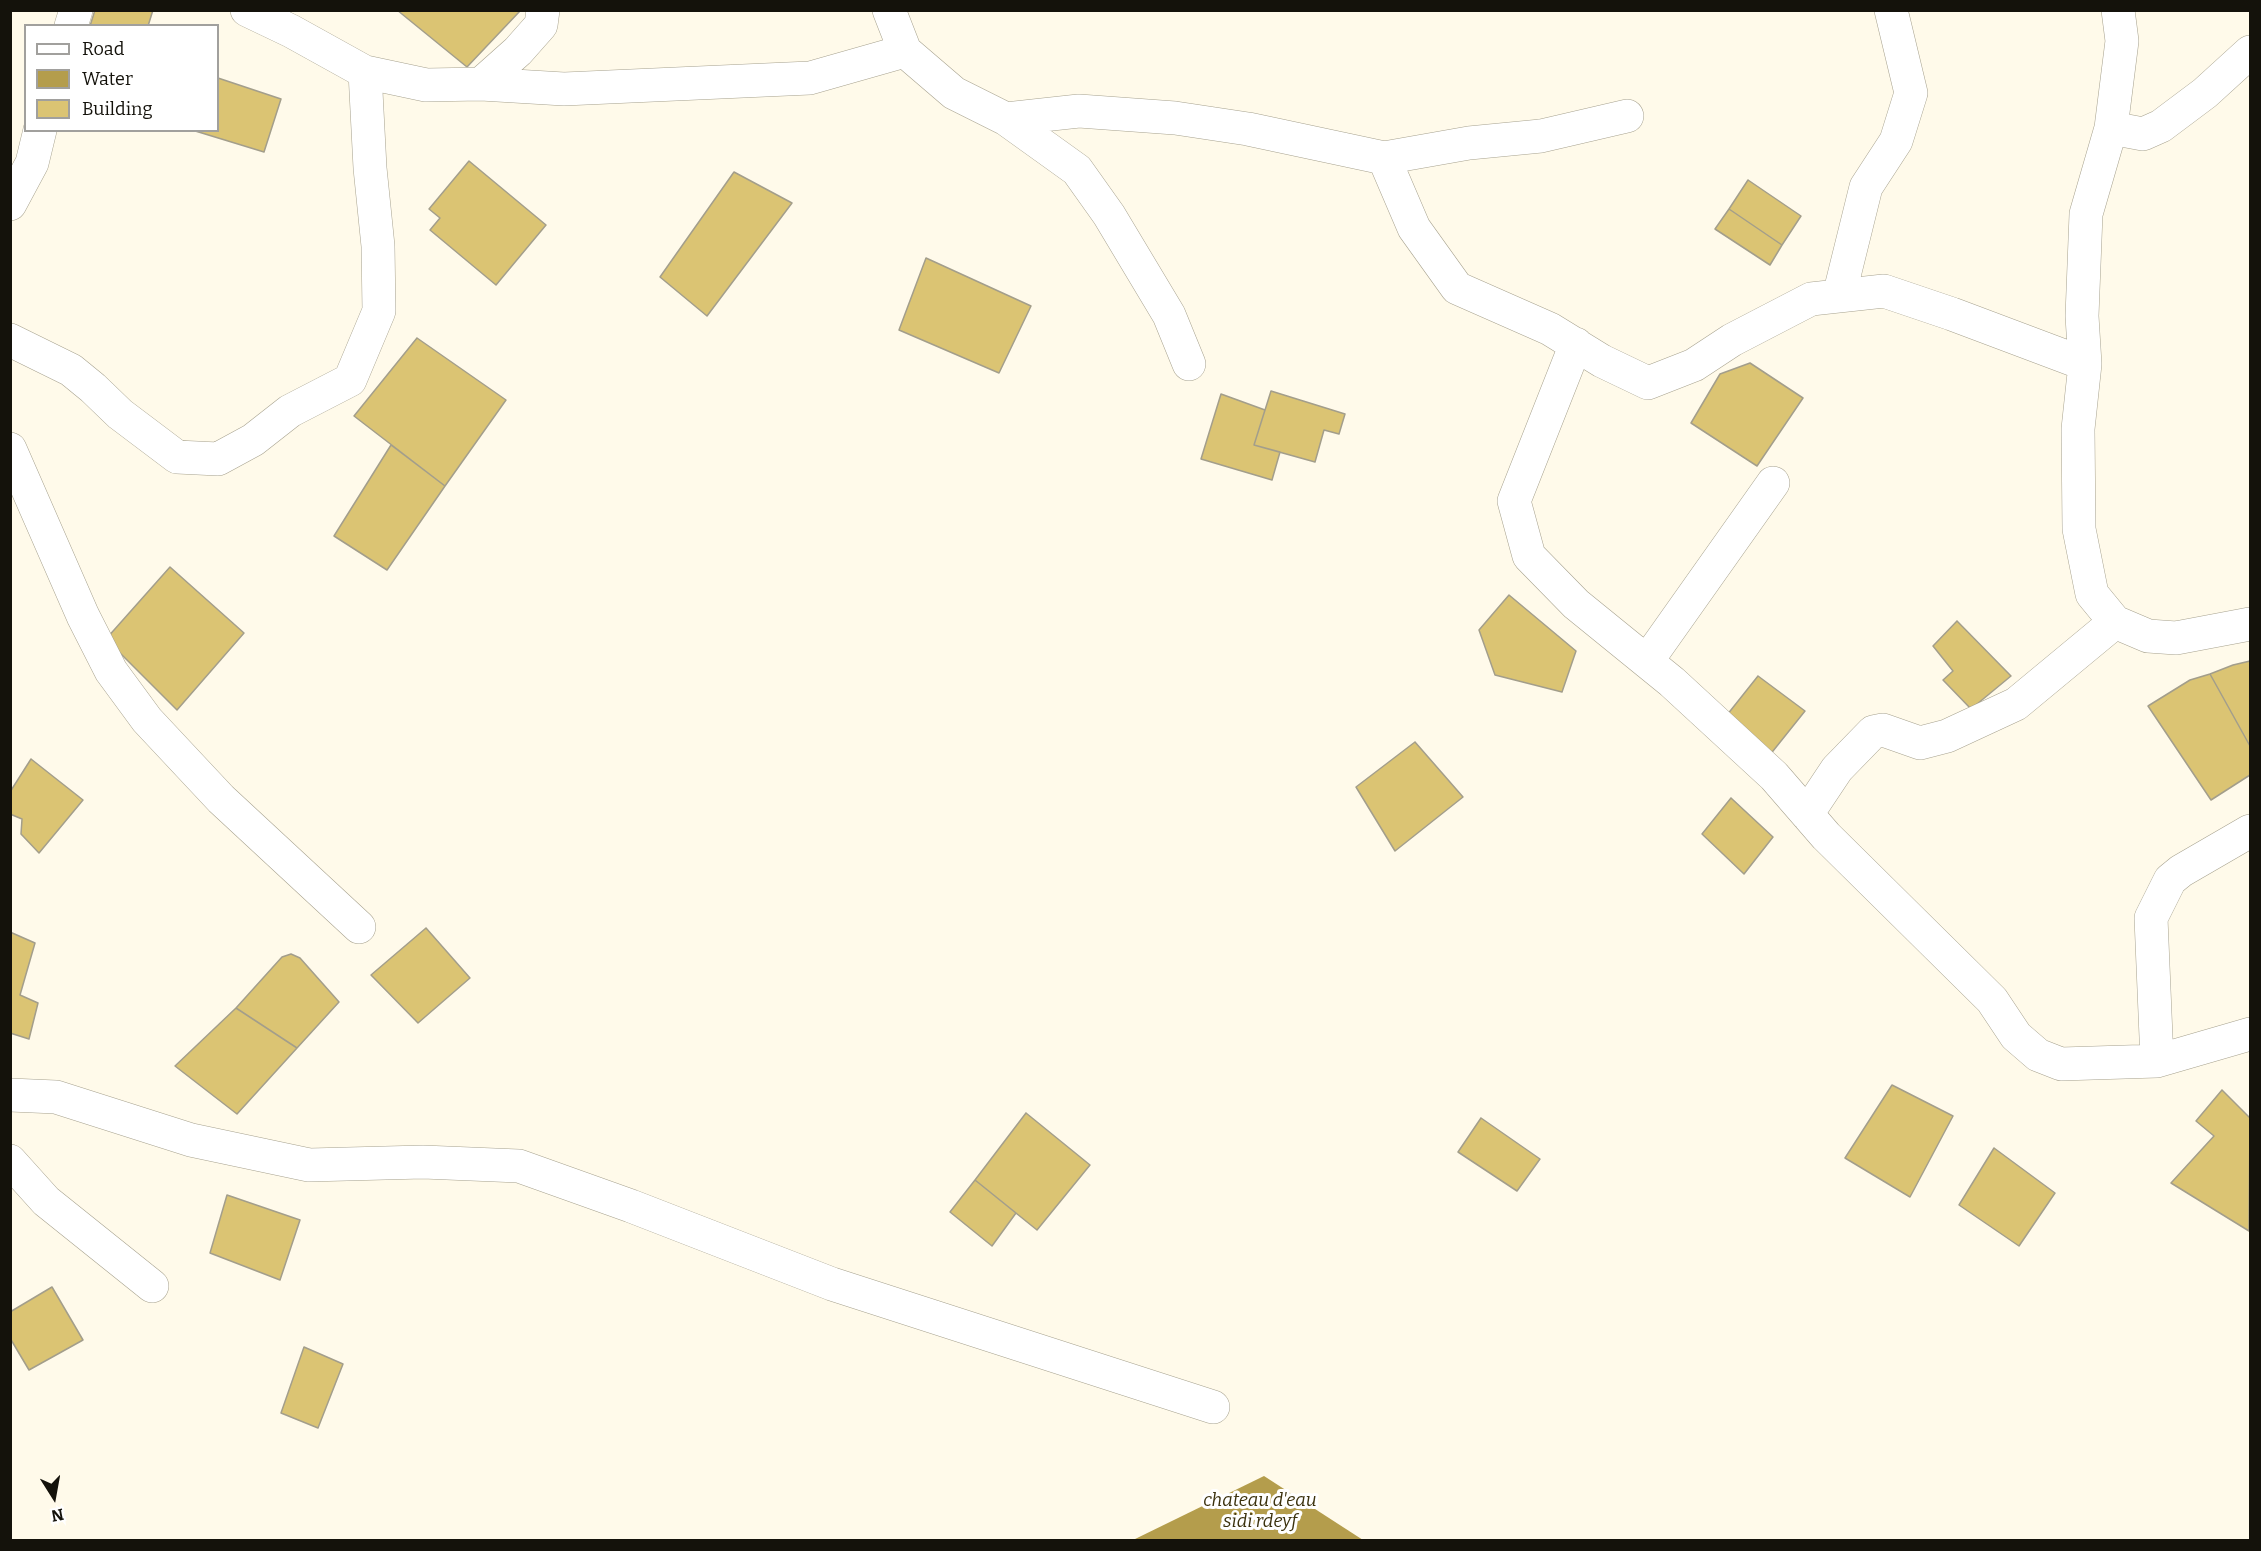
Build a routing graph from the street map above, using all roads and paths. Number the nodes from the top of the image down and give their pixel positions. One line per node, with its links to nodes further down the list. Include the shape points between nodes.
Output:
1 (247, 10): 8 (street)
2 (543, 10): 9 (street, via 541,25)
3 (889, 10): 6 (street)
4 (1891, 10): 16 (street, via 1911,93 1896,141 1866,187)
5 (2118, 10): 12 (street, via 2122,42)
6 (905, 51): 9 (street, via 810,78 564,88); 11 (street, via 954,93)
7 (2250, 52): 12 (street, via 2161,126 2143,134)
8 (364, 72): 9 (street, via 426,85); 17 (street, via 378,246 379,311 350,380 290,411 253,440 218,459 177,457 71,370)
9 (481, 84)
10 (1627, 116): 14 (street, via 1541,136 1469,143)
11 (1006, 119): 14 (street, via 1079,111 1174,118 1248,129); 19 (street, via 1077,170 1169,315)
12 (2112, 128): 20 (street, via 2086,214 2082,316)
13 (40, 132): 15 (street, via 32,163)
14 (1384, 158): 18 (street, via 1414,228 1457,288 1550,329)
15 (10, 204)
16 (1839, 296): 18 (street, via 1811,299 1732,340 1694,365 1648,383); 20 (street, via 1884,291)
17 (10, 340)
18 (1576, 345): 25 (street, via 1515,501 1528,556 1576,604)
19 (1189, 364)
20 (2085, 364): 23 (street, via 2078,429 2079,529 2092,594)
21 (10, 449): 28 (street, via 111,671 147,720 221,799)
22 (1773, 483): 25 (street)
23 (2115, 622): 24 (street, via 2148,636 2176,638); 26 (street, via 2016,704 1947,736 1920,743 1883,730 1873,732 1837,769)
24 (2250, 624)
25 (1647, 661): 26 (street, via 1774,776)
26 (1807, 814): 30 (street, via 1992,1000 2016,1036 2038,1055 2061,1064)
27 (2250, 831): 30 (street, via 2170,880 2151,918)
28 (359, 927)
29 (2250, 1034): 30 (street)
30 (2157, 1061)
31 (10, 1095): 34 (street, via 56,1097 191,1140 309,1165 423,1162 519,1166 832,1284)
32 (10, 1161): 33 (street, via 46,1201)
33 (152, 1286)
34 (1213, 1407)

